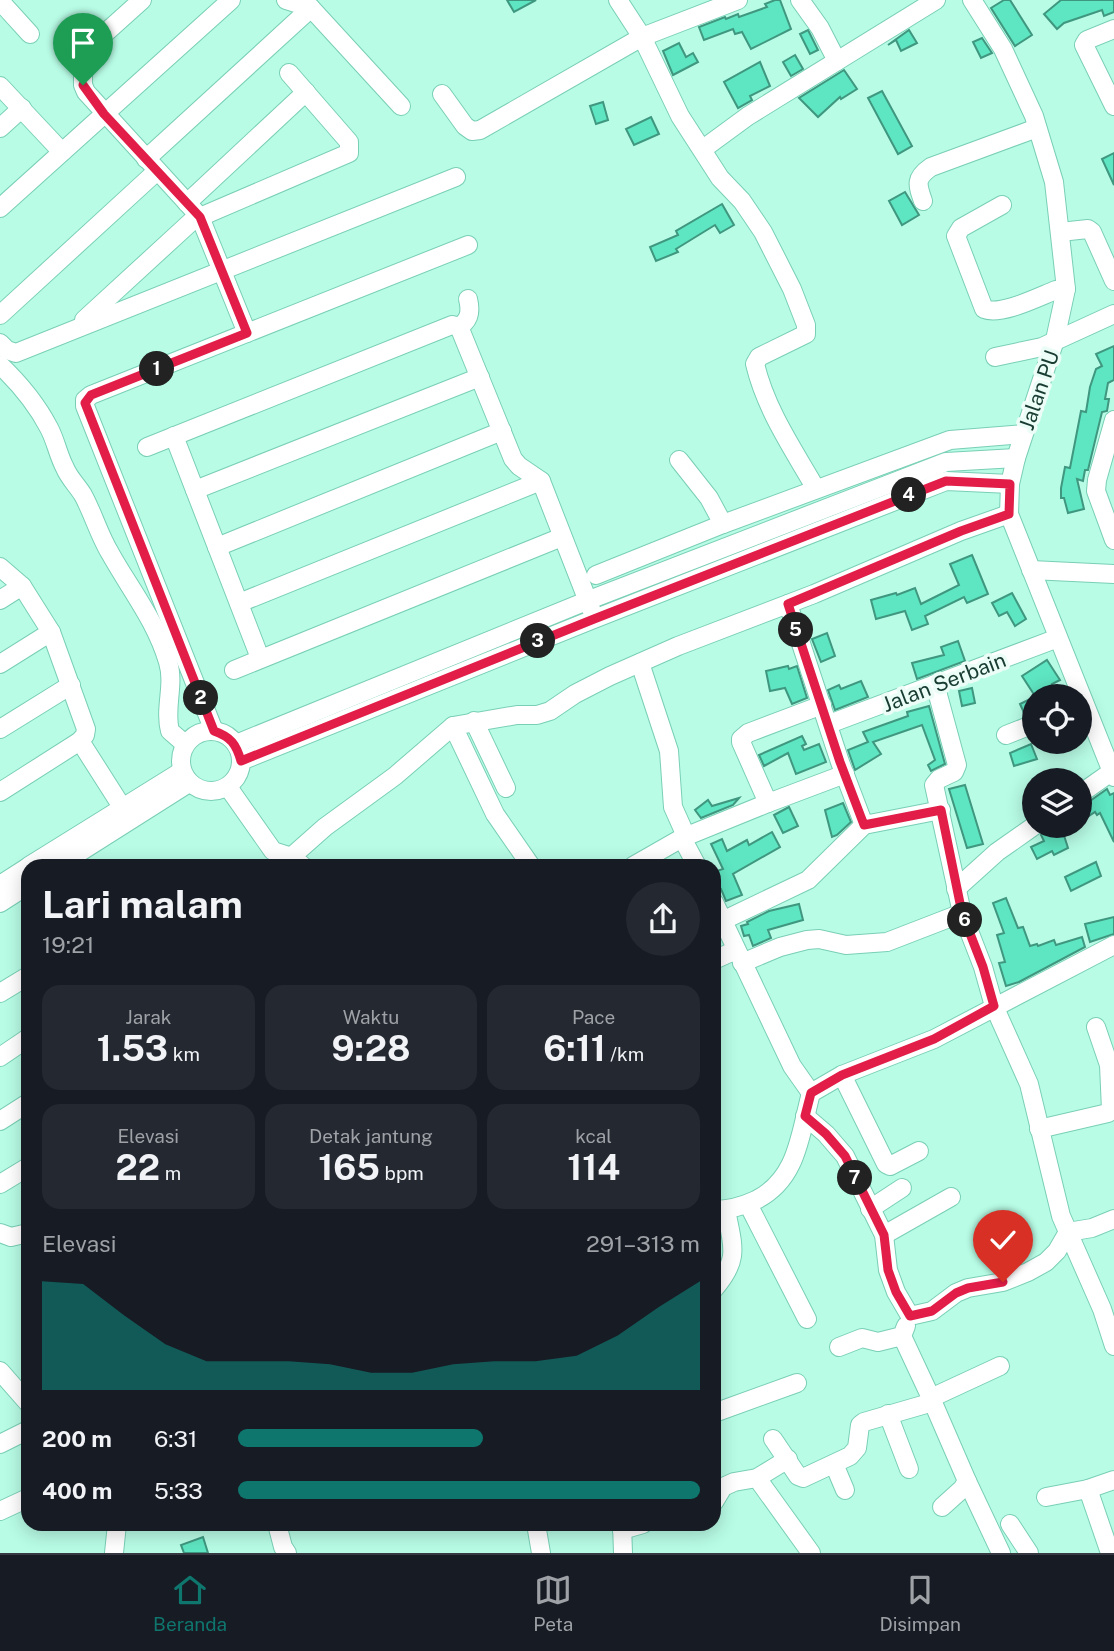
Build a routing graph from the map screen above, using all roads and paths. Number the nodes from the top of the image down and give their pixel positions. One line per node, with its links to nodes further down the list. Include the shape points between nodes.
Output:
1 (142, 0): 22 (street, via 83,53 83,85)
2 (231, 0): 22 (street)
3 (286, 0): 10 (street)
4 (618, 0): 13 (street)
5 (738, 0): 13 (street)
6 (800, 0): 14 (street)
7 (936, 0): 14 (street)
8 (972, 0): 24 (street, Jalan PU, via 1003,49)
9 (0, 1): 12 (street)
10 (311, 8): 20 (street); 27 (street)
11 (1114, 29): 19 (street, via 1083,45)
12 (30, 34)
13 (642, 37): 18 (street, via 480,131 472,131); 25 (street, via 680,116)
14 (837, 61): 25 (street)
15 (289, 73): 17 (street)
16 (0, 86): 21 (street)
17 (306, 92): 30 (street); 33 (street, via 349,142 347,156)
18 (442, 94)
19 (1113, 100)
20 (401, 106)
21 (22, 108): 23 (street); 26 (street)
22 (104, 114): 26 (street); 27 (street)
23 (0, 128)
24 (1037, 128): 29 (street, via 931,167 918,177); 34 (street, Jalan PU, via 1054,182)
25 (703, 149): 61 (street, via 763,232 806,325 803,337 788,341 755,364 782,432)
26 (62, 152): 32 (street)
27 (152, 165): 30 (street); 41 (street)
28 (456, 177): 36 (street)
29 (923, 201)
30 (187, 203): 33 (street)
31 (1002, 205): 38 (street, via 961,228 956,236 984,309 998,310)
32 (0, 208)
33 (200, 217): 36 (street); 42 (street)
34 (1060, 232): 37 (street, via 1092,232); 38 (street, Jalan PU)
35 (468, 245): 44 (street)
36 (222, 271): 42 (street); 44 (street)
37 (1114, 281)
38 (1066, 289): 45 (street, Jalan PU)
39 (468, 299): 43 (street, via 468,317)
40 (1114, 314): 45 (street)
41 (0, 315)
42 (76, 327): 46 (street, via 16,353)
43 (458, 327): 49 (street); 53 (street)
44 (247, 333): 94 (street, via 91,395 85,403)
45 (1055, 340): 47 (street); 52 (street, Jalan PU)
46 (0, 343)
47 (995, 357)
48 (0, 365): 97 (street, via 32,398 110,554 141,601 169,666 170,731)
49 (480, 377): 51 (street); 62 (street)
50 (1114, 420): 58 (street)
51 (502, 431): 59 (street, via 516,463); 67 (street)
52 (1023, 434): 55 (street, Jalan PU); 61 (street, via 950,440)
53 (174, 436): 54 (street); 62 (street)
54 (147, 447)
55 (1016, 458): 60 (street, Jalan PU); 74 (street, via 946,462)
56 (679, 460): 64 (street)
57 (1114, 472): 58 (street)
58 (1097, 480): 66 (street, via 1099,503)
59 (541, 481): 65 (street); 75 (street)
60 (1010, 484): 63 (street, Jalan PU); 77 (street, via 946,481)
61 (816, 489): 64 (street)
62 (195, 490): 67 (street)
63 (1009, 514): 69 (street, Jalan PU); 76 (street)
64 (723, 524): 71 (street)
65 (562, 537): 74 (street); 80 (street)
66 (1114, 540)
67 (217, 547): 75 (street)
68 (0, 567): 72 (street)
69 (1031, 570): 70 (street); 79 (street, Jalan PU)
70 (1114, 574)
71 (596, 575)
72 (22, 586): 73 (street); 78 (street)
73 (0, 600)
74 (589, 600): 77 (street); 98 (street)
75 (239, 603): 80 (street)
76 (788, 604): 81 (street); 87 (street)
77 (594, 619): 98 (street)
78 (51, 632): 82 (street); 86 (street)
79 (1058, 638): 84 (street, Jalan Serbain); 85 (street, Jalan PU)
80 (260, 658): 83 (street)
81 (640, 663): 88 (street, via 550,711); 111 (street, via 669,751 673,807)
82 (0, 664)
83 (234, 670)
84 (935, 684): 89 (street, Jalan Serbain); 108 (street, via 957,765 954,772 936,782)
85 (1074, 684)
86 (71, 685): 92 (street); 96 (street, via 86,729)
87 (822, 705): 89 (street); 106 (street, via 741,739)
88 (474, 721): 90 (street); 104 (street)
89 (829, 724): 100 (street)
90 (453, 726): 115 (street, via 325,827); 116 (street, via 495,814)
91 (1092, 728): 99 (street, Jalan PU)
92 (0, 729)
93 (1022, 729): 95 (street)
94 (214, 731): 97 (street, via 198,733); 98 (street, via 227,735)
95 (1006, 735)
96 (80, 741): 105 (street); 107 (street)
97 (186, 744): 101 (street, via 180,757)
98 (239, 752): 103 (street, via 238,776)
99 (1113, 773): 102 (street)
100 (845, 774): 106 (street); 109 (street)
101 (185, 777): 103 (street, via 201,790); 107 (street); 113 (street)
102 (1092, 786)
103 (228, 787): 114 (street, via 273,851)
104 (506, 788)
105 (0, 792)
106 (768, 803): 111 (street)
107 (122, 807): 112 (street)
108 (941, 810): 109 (street); 121 (street)
109 (864, 825): 125 (street, via 808,880)
110 (1022, 835): 121 (street)
111 (684, 837): 117 (street); 118 (street)
112 (41, 859)
113 (68, 859)
114 (286, 859)
115 (296, 859)
116 (526, 859)
117 (645, 859)
118 (694, 859)
119 (21, 872): 120 (street)
120 (0, 885)
121 (956, 889): 124 (street)
122 (21, 890): 123 (street)
123 (0, 903)
124 (962, 913): 127 (street, via 887,942 807,940); 131 (street)
125 (722, 921): 127 (street)
126 (1114, 945): 131 (street)
127 (739, 956): 128 (street); 136 (street, via 792,1066)
128 (721, 959)
129 (21, 980): 130 (street)
130 (0, 993)
131 (994, 1006): 135 (street, via 934,1039); 140 (street, via 1029,1084)
132 (1096, 1027): 140 (street, via 1109,1065 1111,1110)
133 (21, 1043): 134 (street)
134 (0, 1057)
135 (842, 1075): 136 (street); 141 (street, via 886,1164)
136 (811, 1093): 138 (street)
137 (21, 1108): 139 (street)
138 (805, 1116): 146 (street, via 788,1173 768,1194); 147 (street, via 845,1156)
139 (0, 1121)
140 (1039, 1129): 151 (street)
141 (919, 1151)
142 (21, 1171): 143 (street)
143 (0, 1184)
144 (902, 1188): 147 (street)
145 (951, 1197): 152 (street)
146 (748, 1204): 148 (street); 156 (street)
147 (870, 1209): 152 (street)
148 (721, 1210)
149 (721, 1213): 153 (street, via 733,1249 732,1264)
150 (1114, 1219): 151 (street)
151 (1068, 1232): 154 (street); 155 (street, via 1046,1262 1028,1272 968,1288 932,1311)
152 (884, 1235): 155 (street, via 888,1270)
153 (721, 1279)
154 (1108, 1307): 158 (street)
155 (910, 1316): 157 (street)
156 (807, 1319)
157 (902, 1336): 159 (street, via 878,1342 862,1338); 164 (street)
158 (1114, 1346)
159 (839, 1347)
160 (1000, 1366): 164 (street)
161 (0, 1371): 163 (street)
162 (797, 1383): 165 (street)
163 (21, 1396)
164 (932, 1400): 166 (street); 175 (street)
165 (721, 1410)
166 (888, 1414): 171 (street, via 860,1425 857,1448); 172 (street)
167 (21, 1434): 169 (street)
168 (773, 1439): 170 (street)
169 (0, 1444)
170 (788, 1459): 171 (street, via 803,1478); 173 (street)
171 (834, 1464): 178 (street)
172 (909, 1469)
173 (757, 1478): 177 (street, via 734,1482); 192 (street)
174 (1114, 1480): 176 (street)
175 (967, 1481): 181 (street); 193 (street)
176 (1088, 1489): 179 (street); 195 (street)
177 (721, 1490)
178 (845, 1490)
179 (1046, 1497)
180 (21, 1501): 182 (street)
181 (942, 1507)
182 (0, 1511)
183 (1010, 1524): 194 (street)
184 (116, 1531): 189 (street)
185 (279, 1531): 188 (street)
186 (537, 1531): 190 (street)
187 (622, 1531): 191 (street)
188 (283, 1551)
189 (114, 1553)
190 (541, 1553)
191 (622, 1553)
192 (811, 1553)
193 (1000, 1553)
194 (1029, 1553)
195 (1110, 1553)

